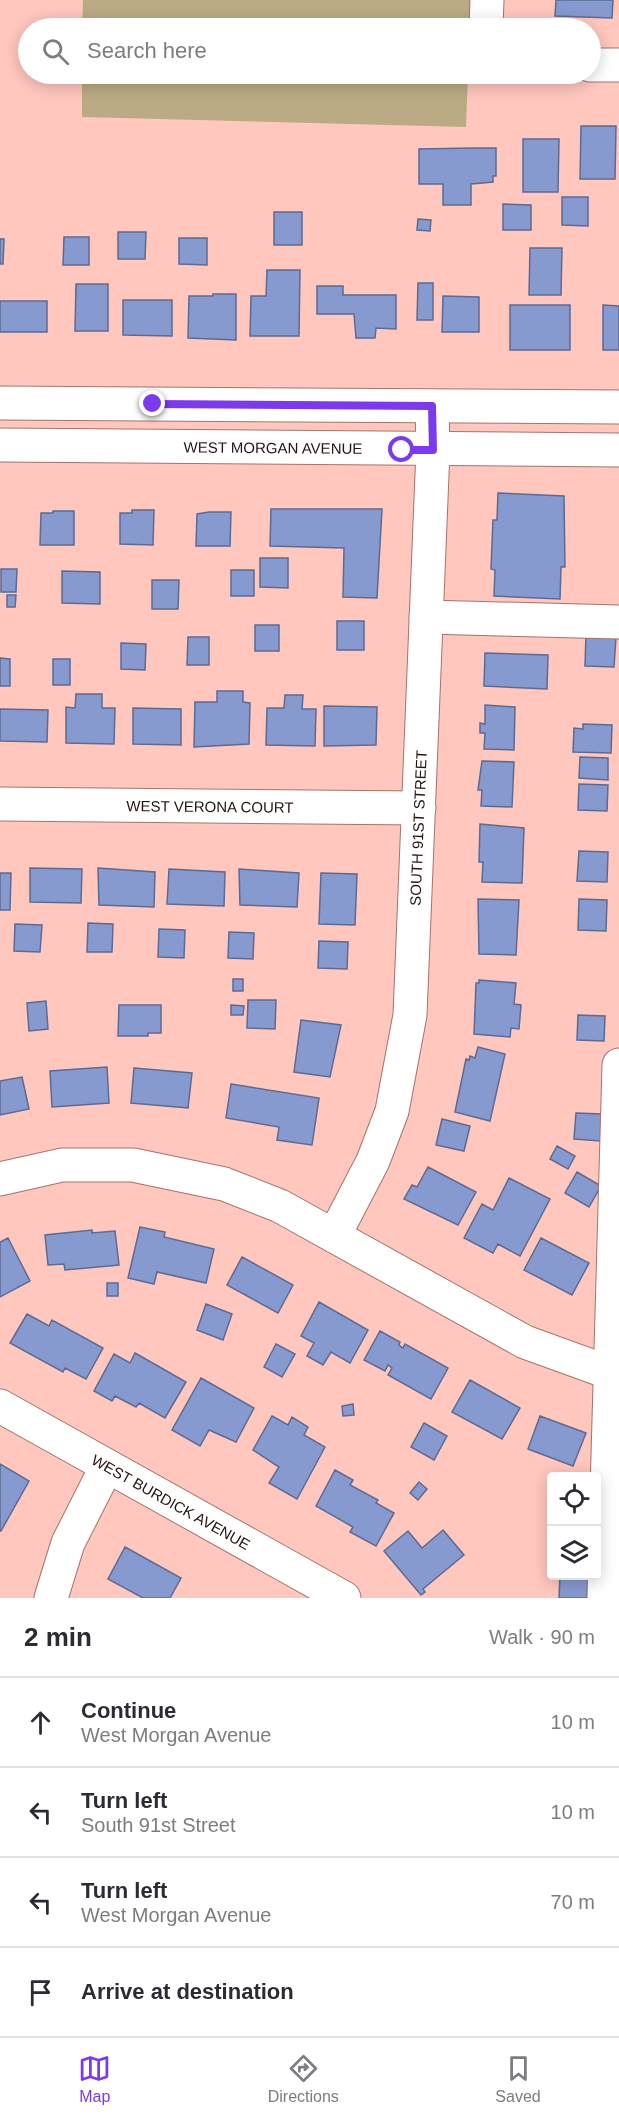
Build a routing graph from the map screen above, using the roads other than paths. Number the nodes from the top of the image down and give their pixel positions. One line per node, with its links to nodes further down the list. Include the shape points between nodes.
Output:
1 (487, 0): 2 (street)
2 (486, 18)
3 (601, 65): 4 (street)
4 (619, 65)
5 (0, 403): 6 (street)
6 (432, 406): 7 (street); 9 (street, SOUTH 91ST STREET)
7 (619, 407)
8 (0, 445): 9 (street, WEST MORGAN AVENUE)
9 (433, 450): 10 (street, WEST MORGAN AVENUE); 11 (street, SOUTH 91ST STREET)
10 (619, 450)
11 (426, 617): 12 (street); 14 (street, SOUTH 91ST STREET)
12 (619, 622)
13 (0, 804): 14 (street, WEST VERONA COURT)
14 (419, 808): 17 (street, SOUTH 91ST STREET, via 411,1015 392,1111 373,1161)
15 (619, 1065): 18 (street)
16 (0, 1179): 17 (street, via 63,1165 133,1165 224,1184 280,1206)
17 (334, 1236): 18 (street, via 525,1342)
18 (615, 1375): 23 (street)
19 (0, 1406): 20 (street, WEST BURDICK AVENUE)
20 (107, 1467): 21 (street, via 68,1543); 22 (street, WEST BURDICK AVENUE)
21 (51, 1598)
22 (344, 1598)
23 (604, 1598)

